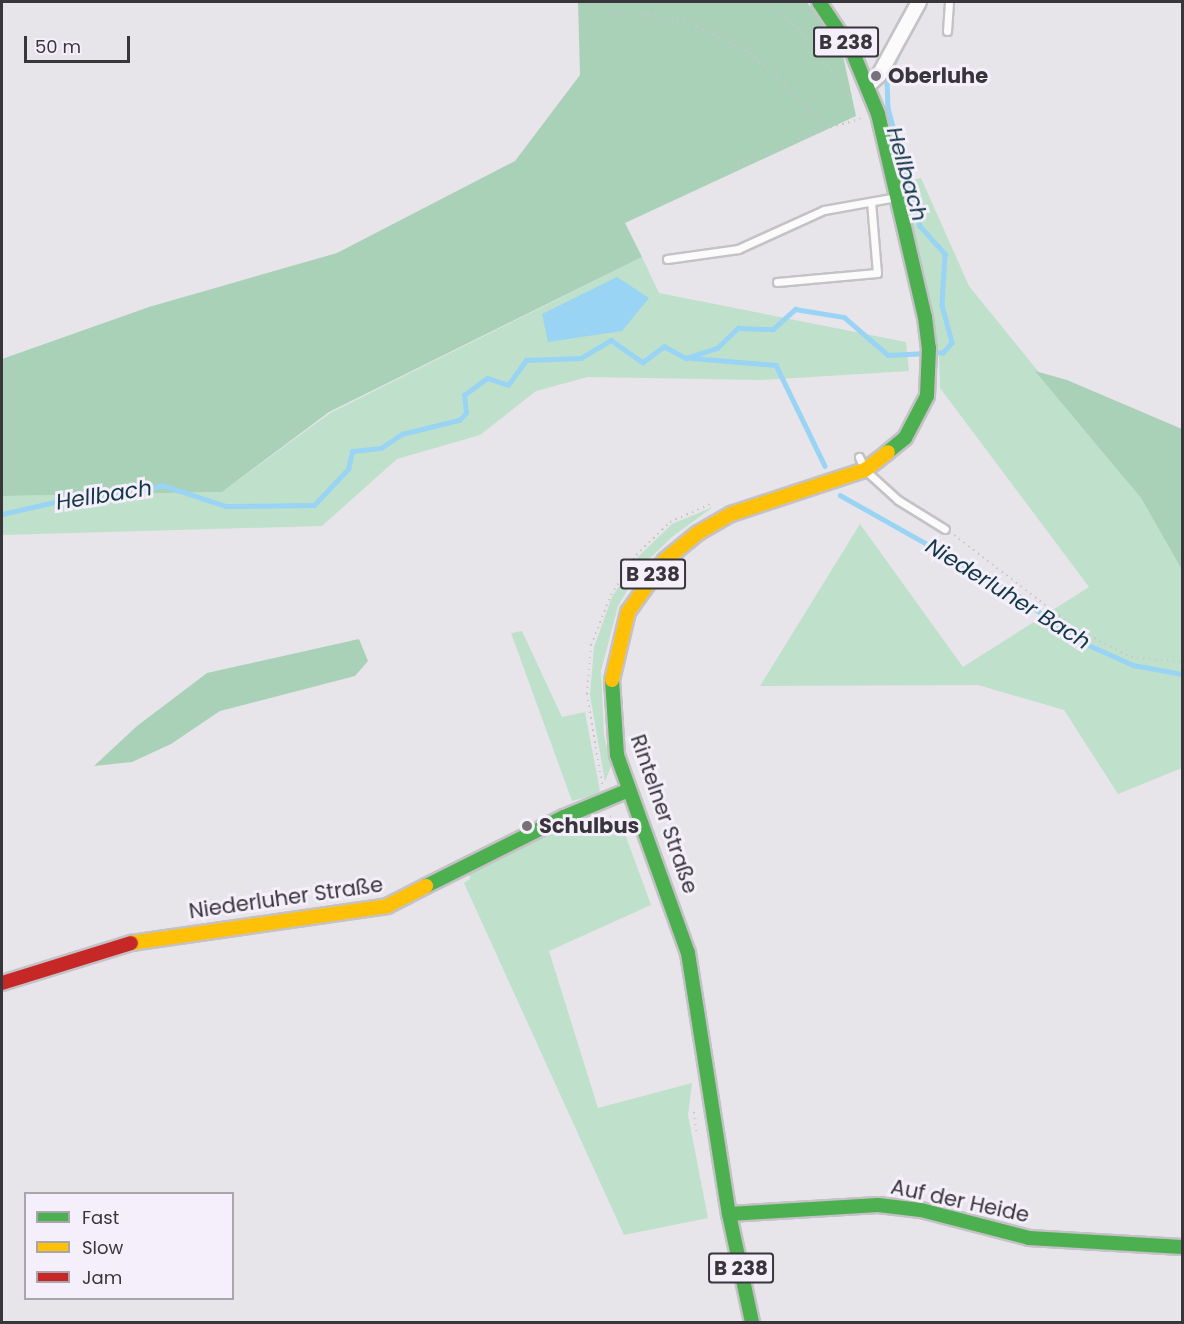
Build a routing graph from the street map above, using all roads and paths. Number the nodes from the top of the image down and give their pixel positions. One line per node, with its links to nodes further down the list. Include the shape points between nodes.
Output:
1 (766, 2): 8 (path, via 798,28)
2 (819, 2): 7 (main road, Rintelner Straße / B 238)
3 (919, 2): 7 (street, via 879,75)
4 (949, 2): 6 (lane)
5 (611, 13): 10 (path, via 648,14 697,26 750,53 816,115)
6 (947, 31)
7 (868, 86): 12 (main road, Rintelner Straße / B 238)
8 (850, 96)
9 (862, 119): 10 (path)
10 (825, 129): 11 (path)
11 (732, 167)
12 (898, 196): 13 (lane); 17 (main road, Rintelner Straße / B 238, via 929,348 927,396 914,425 892,451)
13 (871, 202): 14 (lane, via 824,210 738,249); 15 (lane, via 876,273)
14 (667, 259)
15 (777, 282)
16 (859, 456): 17 (lane)
17 (865, 470): 18 (lane, via 898,500); 20 (main road, Rintelner Straße / B 238, via 747,507 717,521 665,560 639,592 621,631 612,672 613,732)
18 (945, 529): 19 (path, via 1078,630 1131,657)
19 (1182, 662)
20 (629, 790): 21 (main road, Niederluher Straße); 26 (main road, Rintelner Straße / B 238, via 687,953)
21 (606, 800): 22 (path, via 609,816); 23 (main road, Niederluher Straße, via 387,906 128,943 58,962)
22 (626, 829)
23 (2, 983)
24 (694, 1102): 25 (path)
25 (698, 1137)
26 (729, 1214): 27 (main road, Auf der Heide, via 878,1205 921,1210 1029,1238); 28 (main road, Rintelner Straße / B 238)
27 (1182, 1247)
28 (752, 1323)

